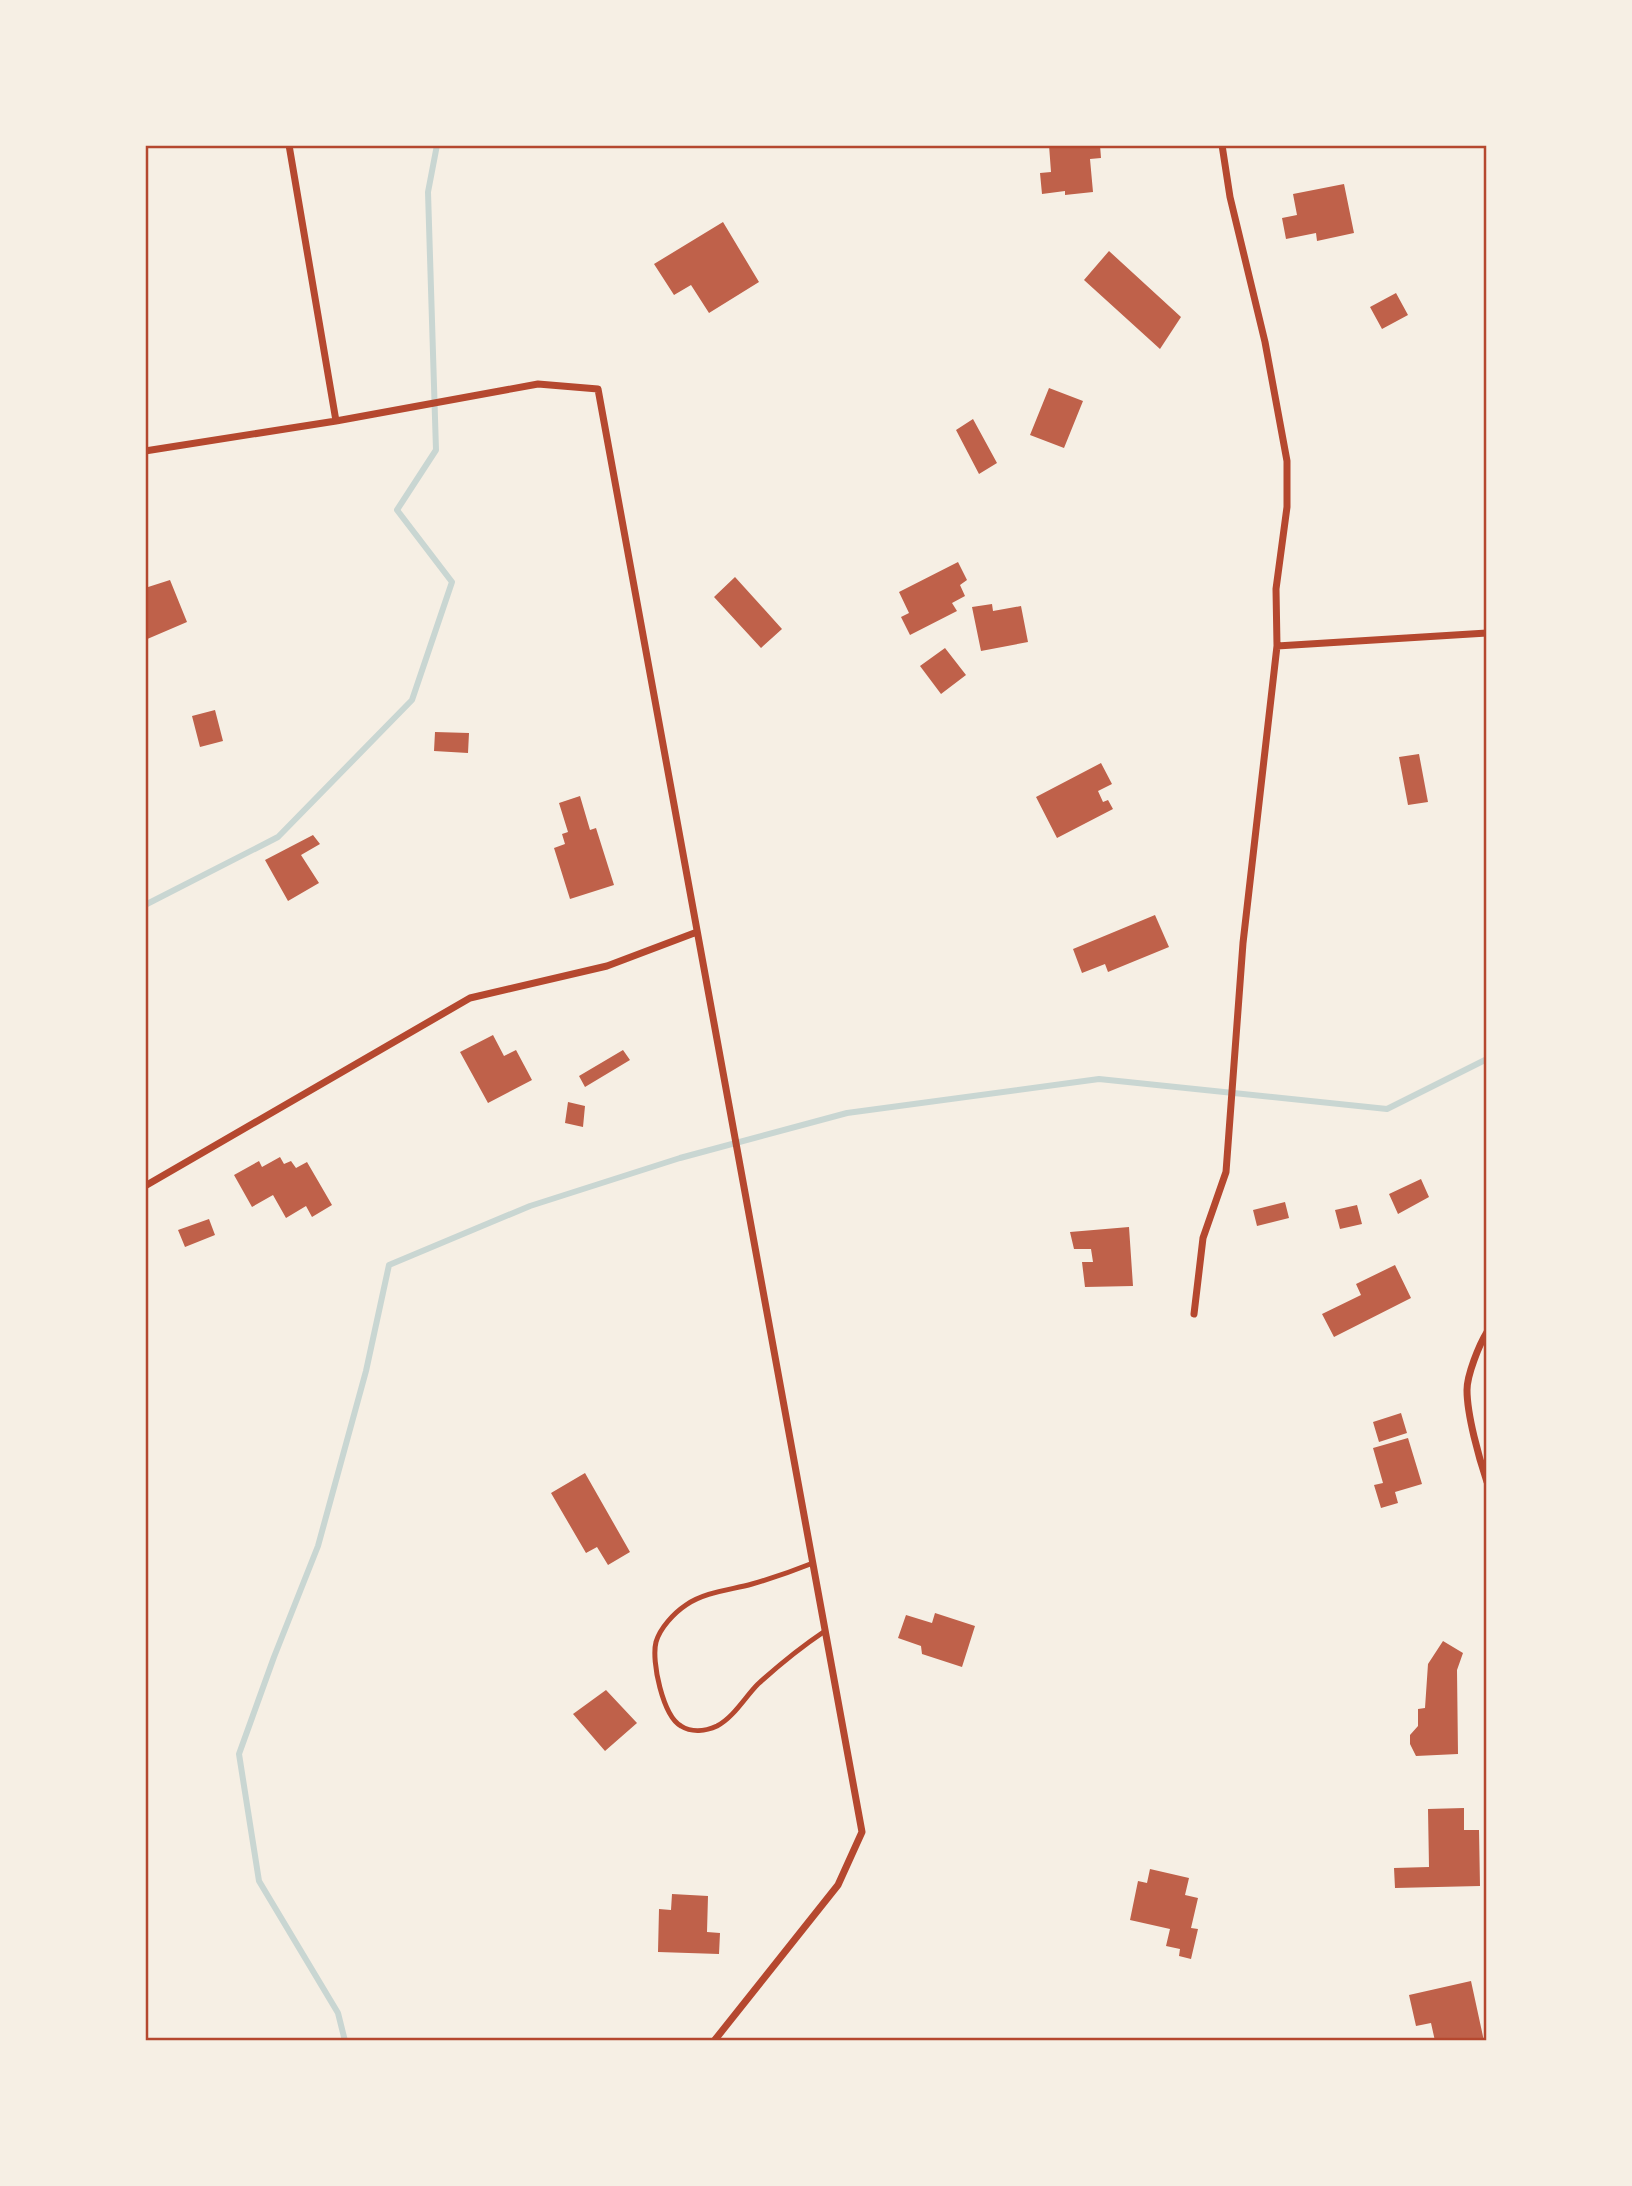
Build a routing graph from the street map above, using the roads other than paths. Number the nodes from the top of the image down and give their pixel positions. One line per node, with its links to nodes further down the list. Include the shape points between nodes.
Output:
1 (289, 145): 3 (street)
2 (1222, 145): 6 (street, via 1287,461 1287,507 1276,589)
3 (336, 421): 4 (street); 7 (street, via 538,384 598,389)
4 (145, 451)
5 (1487, 633): 6 (street)
6 (1277, 646): 9 (street, via 1243,943 1226,1172 1203,1238)
7 (697, 932): 8 (street, via 607,966 470,998); 12 (street)
8 (145, 1186)
9 (1194, 1314)
10 (1487, 1332): 11 (street, via 1467,1388 1477,1453)
11 (1487, 1482)
12 (813, 1563): 13 (street); 13 (lane, via 685,1605 662,1628 656,1644 665,1704 679,1726 698,1731 717,1726)
13 (825, 1631): 14 (street, via 862,1832 838,1885)
14 (714, 2041)

